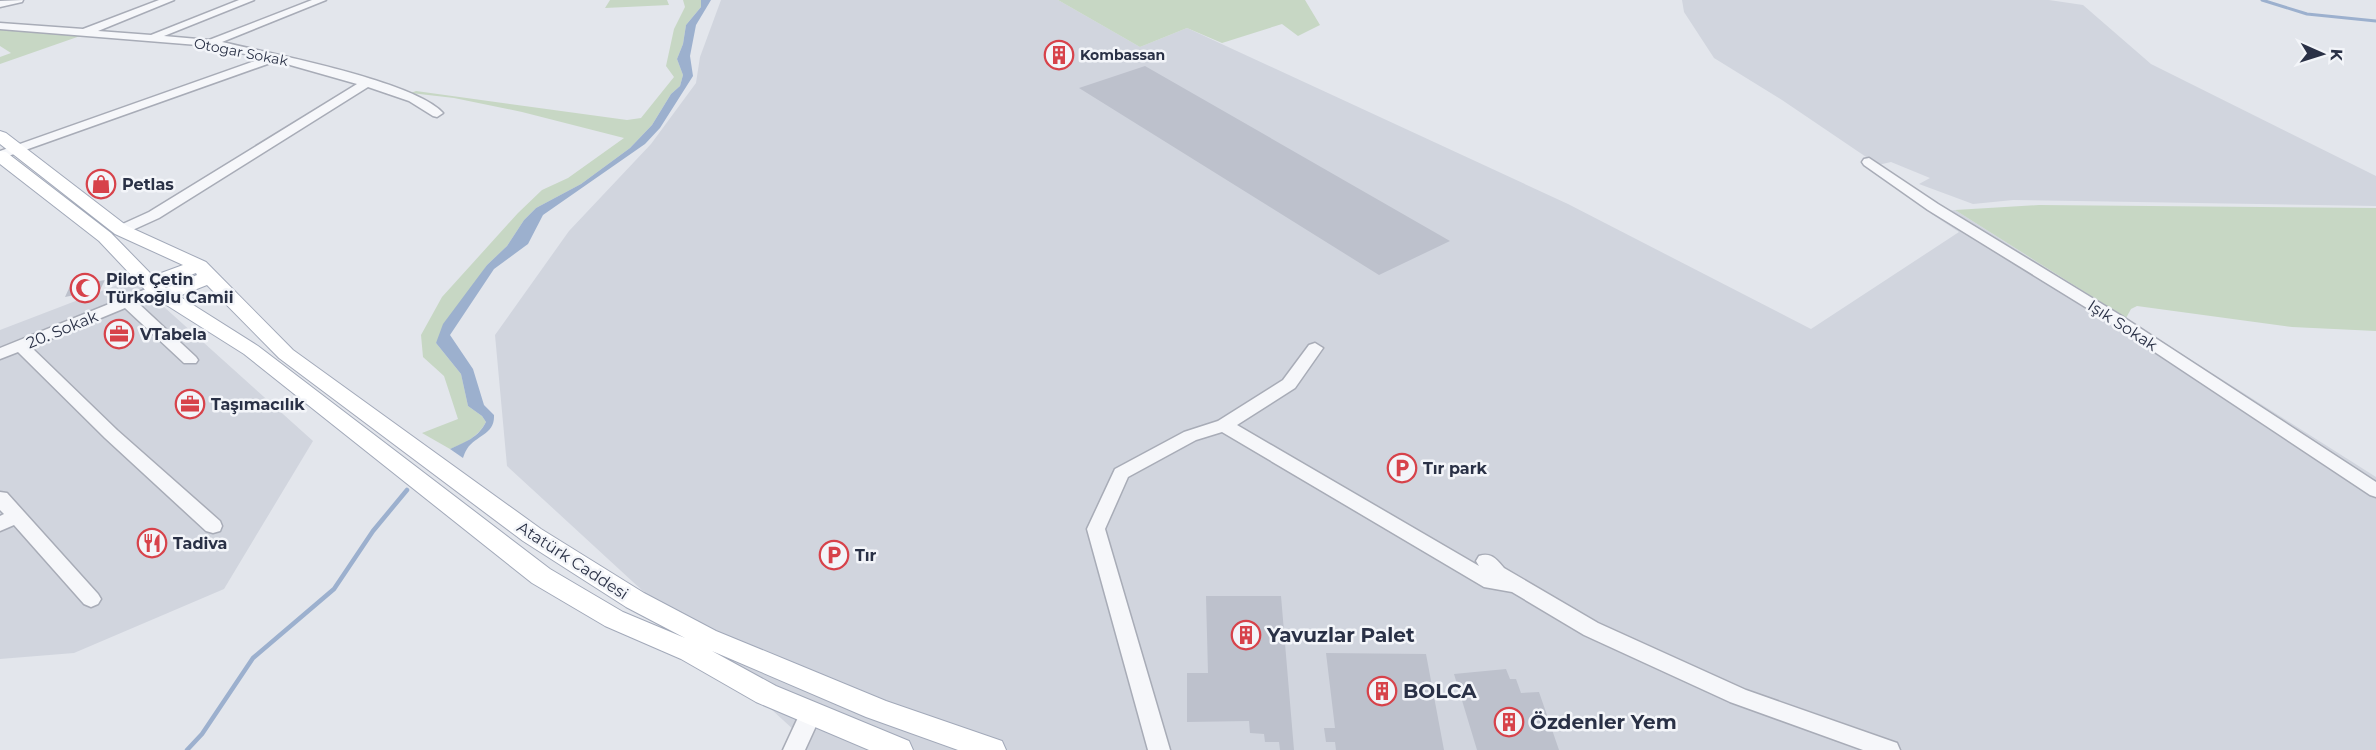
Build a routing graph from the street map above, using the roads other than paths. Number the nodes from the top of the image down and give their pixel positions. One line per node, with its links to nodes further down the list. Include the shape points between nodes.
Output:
1 (18, 0): 5 (street)
2 (168, 0): 7 (street)
3 (249, 0): 8 (street)
4 (321, 0): 9 (street)
5 (0, 4)
6 (0, 26): 7 (street, Otogar Sokak)
7 (83, 33): 8 (street, Otogar Sokak)
8 (149, 38): 9 (street, Otogar Sokak)
9 (210, 43): 10 (street, Otogar Sokak)
10 (275, 58): 11 (street, Otogar Sokak); 14 (street)
11 (366, 83): 12 (street, Otogar Sokak, via 413,98); 17 (street, via 154,215)
12 (438, 113)
13 (0, 136): 14 (main road, Atatürk Caddesi)
14 (17, 149): 15 (street); 17 (main road, Atatürk Caddesi)
15 (0, 156): 19 (main road, Atatürk Caddesi, via 105,237)
16 (1869, 162): 27 (street, Işık Sokak)
17 (121, 230): 18 (main road, Atatürk Caddesi)
18 (204, 272): 19 (main road); 26 (main road, Atatürk Caddesi, via 286,354)
19 (157, 289): 20 (street, 20. Sokak); 26 (main road, Atatürk Caddesi)
20 (128, 302): 21 (street, 20. Sokak); 24 (street)
21 (21, 346): 23 (street, 20. Sokak); 30 (street)
22 (1315, 348): 25 (street, via 1289,384)
23 (0, 354)
24 (190, 360)
25 (1224, 425): 32 (street, via 1491,582); 38 (street, via 1190,436 1121,473 1096,529)
26 (429, 474): 34 (main road, Atatürk Caddesi, via 507,551 559,587 614,619 690,652); 37 (main road, Atatürk Caddesi, via 635,600 707,638 876,709)
27 (2376, 491)
28 (0, 498): 29 (street)
29 (8, 520): 33 (street)
30 (213, 526)
31 (1486, 561): 32 (street)
32 (1519, 586): 39 (street, via 1591,629 1738,696)
33 (91, 598)
34 (810, 715): 35 (street); 36 (main road, Atatürk Caddesi)
35 (794, 750)
36 (899, 750)
37 (992, 750)
38 (1160, 750)
39 (1888, 750)

